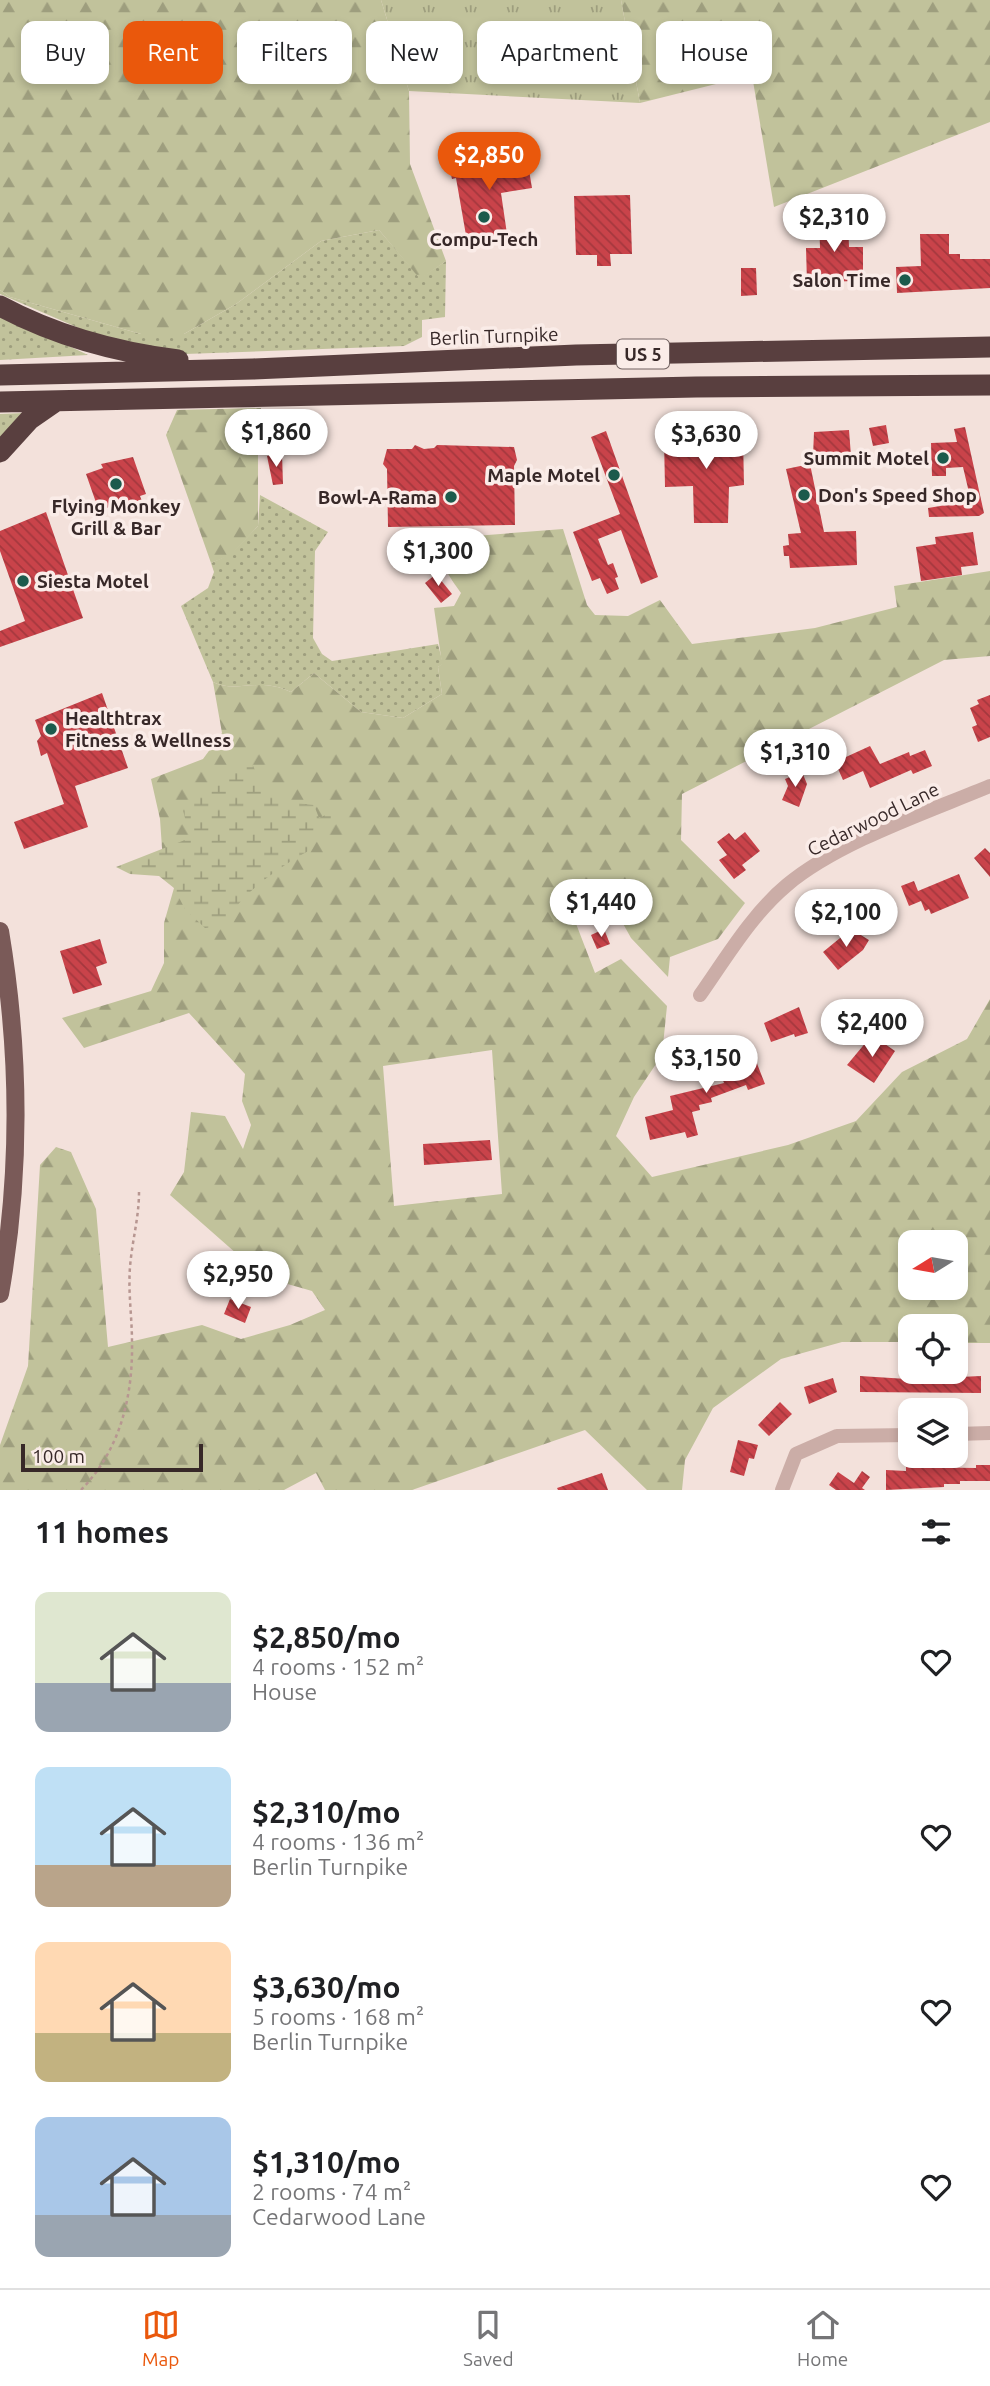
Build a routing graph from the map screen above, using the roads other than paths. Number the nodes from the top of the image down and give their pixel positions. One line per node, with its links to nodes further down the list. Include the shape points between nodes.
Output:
1 (0, 306): 3 (highway, via 56,332 106,348)
2 (990, 346): 3 (highway, Berlin Turnpike / US 5)
3 (253, 369): 4 (highway, Berlin Turnpike / US 5)
4 (0, 374)
5 (990, 385): 6 (highway, US 5)
6 (57, 401): 7 (highway, US 5); 8 (highway, via 30,419)
7 (0, 402)
8 (0, 452)
9 (990, 786): 11 (street, Cedarwood Lane, via 850,847 787,885 742,936)
10 (0, 931): 12 (main road, via 15,1105 12,1189)
11 (700, 995)
12 (0, 1294)
13 (990, 1433): 14 (street)
14 (968, 1434)
15 (898, 1435): 16 (street, via 837,1436 796,1454)
16 (782, 1490)

